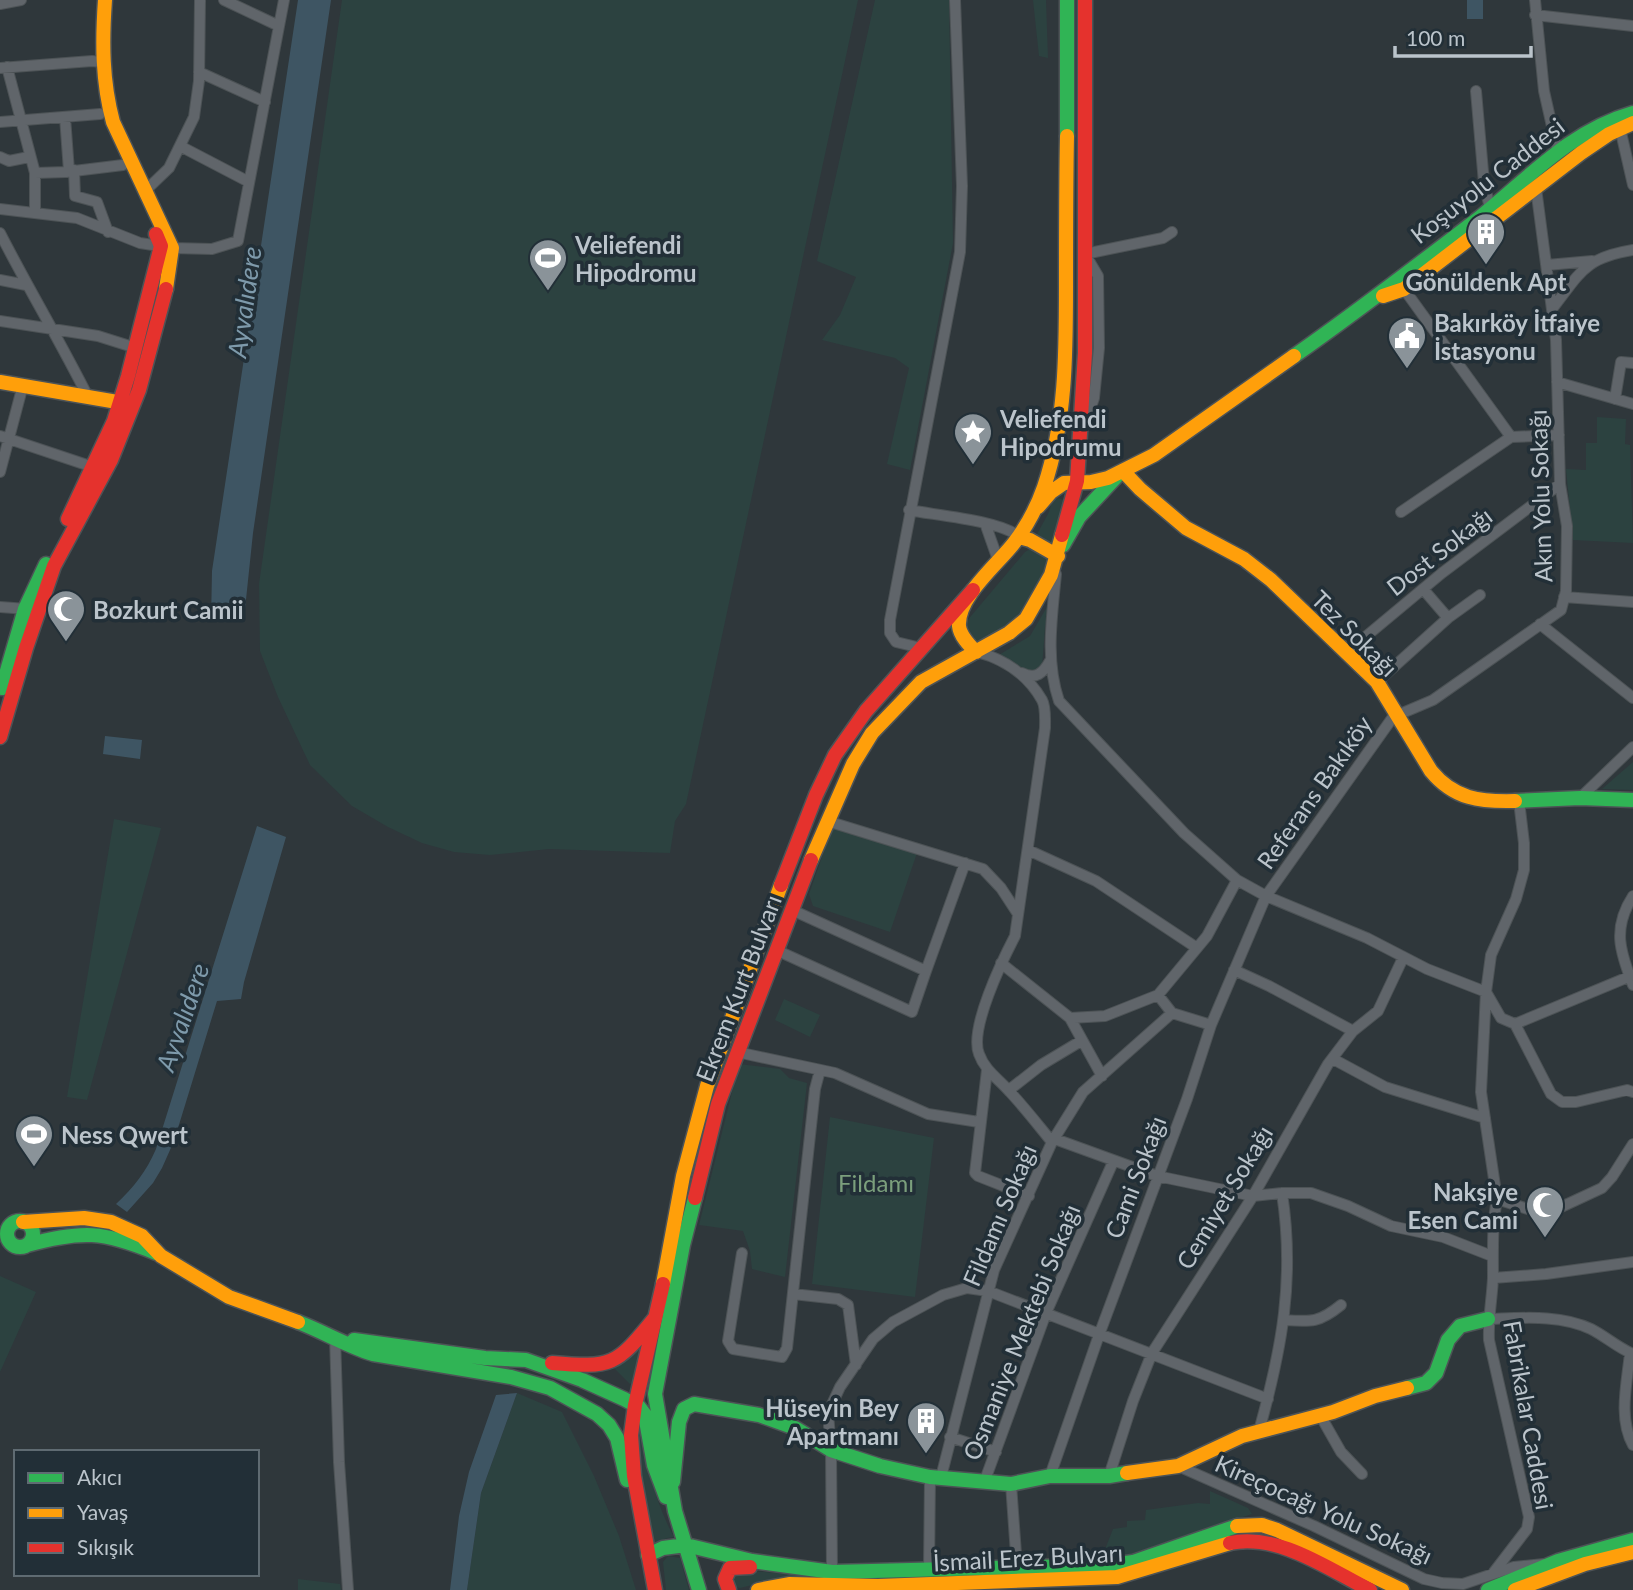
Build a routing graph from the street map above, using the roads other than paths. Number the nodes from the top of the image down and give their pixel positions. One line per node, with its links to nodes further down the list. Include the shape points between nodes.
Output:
1 (21, 0): 11 (street)
2 (93, 0): 15 (main road)
3 (104, 0): 15 (main road)
4 (200, 0): 17 (street)
5 (224, 0): 13 (street)
6 (284, 0): 13 (street)
7 (955, 0): 72 (street, via 960,253)
8 (1067, 0): 73 (main road, via 1063,396 1053,456)
9 (1085, 0): 45 (main road)
10 (1535, 0): 12 (street)
11 (0, 4)
12 (1535, 15): 14 (street); 27 (street)
13 (279, 26): 19 (street)
14 (1633, 26)
15 (97, 61): 16 (street); 21 (main road, via 92,76); 36 (main road, via 113,122)
16 (4, 68): 23 (street)
17 (199, 72): 19 (street); 26 (street, via 194,117)
18 (1476, 91): 37 (street)
19 (265, 102): 33 (street)
20 (1633, 113): 25 (main road, Koşuyolu Caddesi)
21 (100, 114): 22 (street); 30 (main road)
22 (65, 117): 23 (street); 31 (street)
23 (21, 121): 24 (street); 29 (street)
24 (0, 122)
25 (1624, 123): 27 (main road, Koşuyolu Caddesi, via 1594,127); 34 (main road, Koşuyolu Caddesi); 35 (street)
26 (180, 146): 33 (street); 36 (street, via 169,168)
27 (1558, 153): 34 (main road, Koşuyolu Caddesi)
28 (0, 157): 29 (street, via 9,161)
29 (29, 157): 32 (street)
30 (122, 165): 31 (street); 43 (main road)
31 (71, 171): 32 (street); 40 (street, via 75,196 97,202)
32 (35, 173): 39 (street)
33 (249, 182): 43 (street, via 238,241 212,249)
34 (1531, 183): 37 (main road, Koşuyolu Caddesi); 47 (street, Akın Yolu Sokağı); 50 (main road, Koşuyolu Caddesi)
35 (1633, 185)
36 (145, 191): 43 (main road)
37 (1490, 208): 51 (main road, Koşuyolu Caddesi)
38 (0, 209): 39 (street)
39 (35, 214): 40 (street, via 77,218)
40 (108, 232): 43 (street)
41 (1172, 232): 45 (street, via 1163,238)
42 (0, 233): 49 (street)
43 (167, 247): 55 (main road); 62 (main road, via 167,285 139,390)
44 (1633, 250): 46 (street)
45 (1085, 254): 70 (main road)
46 (1593, 261): 47 (street); 52 (street)
47 (1546, 265): 52 (street, Akın Yolu Sokağı)
48 (0, 280): 49 (street)
49 (26, 285): 54 (street)
50 (1404, 289): 51 (main road, Koşuyolu Caddesi); 66 (street)
51 (1378, 297): 68 (main road, Koşuyolu Caddesi, via 1154,455)
52 (1552, 309): 58 (street, Akın Yolu Sokağı)
53 (0, 321): 54 (street)
54 (54, 329): 55 (street); 60 (street)
55 (136, 348): 62 (main road)
56 (1633, 363): 61 (street, via 1621,362)
57 (0, 382): 59 (main road)
58 (1557, 382): 61 (street); 64 (street, Akın Yolu Sokağı)
59 (23, 385): 60 (main road); 65 (street)
60 (88, 397): 62 (main road)
61 (1615, 399): 63 (street)
62 (126, 404): 67 (main road); 85 (main road, via 111,460)
63 (1633, 404)
64 (1559, 435): 66 (street); 71 (street, Akın Yolu Sokağı)
65 (5, 437): 67 (street); 69 (street)
66 (1511, 437): 74 (street)
67 (93, 467): 85 (main road)
68 (1123, 471): 70 (main road, via 1091,482); 77 (main road, via 1079,517); 90 (main road, Tez Sokağı, via 1186,528 1244,559 1270,580)
69 (0, 472)
70 (1077, 481): 73 (main road, via 1051,492); 77 (main road)
71 (1560, 484): 79 (street, Dost Sokağı); 82 (street, Akın Yolu Sokağı, via 1567,526)
72 (909, 510): 75 (street); 88 (street, via 890,633 895,642)
73 (1034, 511): 76 (main road, Ekrem Kurt Bulvarı)
74 (1401, 512)
75 (985, 523): 76 (street); 78 (street)
76 (1019, 537): 77 (main road); 78 (main road, Ekrem Kurt Bulvarı)
77 (1058, 556): 89 (main road, Ekrem Kurt Bulvarı, via 1026,619); 91 (street)
78 (998, 560): 80 (main road, Ekrem Kurt Bulvarı)
79 (1423, 589): 86 (street); 90 (street, Dost Sokağı)
80 (972, 590): 88 (main road, Ekrem Kurt Bulvarı); 89 (main road, via 958,626)
81 (1480, 595): 86 (street)
82 (1564, 597): 83 (street); 87 (street, Akın Yolu Sokağı, via 1561,610)
83 (1633, 602)
84 (0, 607): 85 (street)
85 (33, 609): 94 (main road); 99 (main road)
86 (1448, 618): 93 (street)
87 (1539, 624): 95 (street); 98 (street, Akın Yolu Sokağı, via 1433,700)
88 (921, 648): 156 (main road, Ekrem Kurt Bulvarı, via 835,755 792,856 697,1120)
89 (976, 652): 92 (street); 104 (main road, Ekrem Kurt Bulvarı, via 921,682 898,703 853,764)
90 (1346, 653): 93 (main road, Tez Sokağı)
91 (1050, 661): 92 (street, via 1038,676); 96 (street)
92 (1018, 671): 97 (street)
93 (1377, 682): 98 (main road, Tez Sokağı)
94 (0, 696)
95 (1633, 698)
96 (1059, 701): 97 (street); 107 (street, via 1184,833)
97 (1044, 702): 105 (street, via 1045,728)
98 (1398, 715): 103 (main road, Tez Sokağı, via 1443,784 1458,794 1490,802); 108 (street, Referans Bakıköy)
99 (0, 737)
100 (1633, 747): 101 (street)
101 (1580, 799): 102 (main road, Tez Sokağı); 103 (main road, Tez Sokağı)
102 (1633, 800)
103 (1518, 801): 119 (street, Fabrikalar Caddesi, via 1524,870 1491,955)
104 (827, 821): 106 (street); 110 (main road, Ekrem Kurt Bulvarı)
105 (1028, 850): 111 (street); 112 (street, via 1096,881)
106 (965, 863): 111 (street, via 983,869); 117 (street)
107 (1237, 880): 108 (street); 112 (street)
108 (1266, 896): 114 (street); 116 (street, Cami Sokağı)
109 (1633, 896): 118 (street, via 1619,927)
110 (792, 910): 113 (main road, Ekrem Kurt Bulvarı); 117 (street)
111 (1018, 914): 115 (street, via 1015,936)
112 (1197, 948): 120 (street)
113 (776, 950): 117 (street, via 912,1012); 127 (main road, Ekrem Kurt Bulvarı)
114 (1403, 958): 119 (street); 125 (street, Cemiyet Sokağı, via 1378,1011)
115 (1001, 963): 122 (street); 130 (street, via 976,1034)
116 (1234, 970): 124 (street, Cami Sokağı); 125 (street)
117 (926, 971)
118 (1632, 979): 123 (street)
119 (1486, 992): 123 (street, via 1501,1018); 134 (street, Fabrikalar Caddesi, via 1481,1092)
120 (1158, 995): 121 (street); 122 (street, via 1105,1016)
121 (1172, 1013): 124 (street); 131 (street, Fildamı Sokağı)
122 (1070, 1018): 126 (street)
123 (1515, 1024): 133 (street, via 1551,1094 1562,1102)
124 (1211, 1025): 139 (street, Cami Sokağı)
125 (1353, 1031): 128 (street, Cemiyet Sokağı)
126 (1081, 1041): 131 (street); 132 (street)
127 (737, 1052): 129 (street); 182 (main road, Ekrem Kurt Bulvarı, via 716,1114 683,1245 656,1388)
128 (1332, 1059): 134 (street, via 1385,1087); 142 (street, Cemiyet Sokağı)
129 (820, 1070): 135 (street, via 928,1114); 153 (street)
130 (987, 1070): 132 (street); 135 (street)
131 (1102, 1076): 136 (street, Fildamı Sokağı, via 1083,1092)
132 (1009, 1090): 136 (street)
133 (1633, 1092)
134 (1485, 1118): 143 (street, Fabrikalar Caddesi)
135 (979, 1122): 141 (street, via 975,1173)
136 (1053, 1140): 138 (street); 141 (street, Fildamı Sokağı)
137 (1633, 1144): 143 (street, via 1602,1188 1559,1208 1537,1212)
138 (1113, 1161): 139 (street); 155 (street, Osmaniye Mektebi Sokağı)
139 (1157, 1176): 142 (street); 159 (street, Cami Sokağı)
140 (1282, 1193): 142 (street); 149 (street, via 1311,1193 1391,1226 1444,1237); 158 (street, via 1287,1227)
141 (1029, 1196): 152 (street, Fildamı Sokağı)
142 (1253, 1196): 161 (street, Cemiyet Sokağı)
143 (1497, 1199): 149 (street, Fabrikalar Caddesi)
144 (13, 1223): 145 (main road, via 7,1233 9,1241); 145 (main road, via 30,1226 33,1234); 148 (main road, via 84,1218 111,1222 142,1236)
145 (22, 1245): 146 (main road); 148 (main road, via 95,1232)
146 (0, 1247)
147 (742, 1253): 153 (street, via 728,1341 733,1349 782,1357)
148 (161, 1256): 160 (main road, via 229,1297)
149 (1492, 1256): 151 (street, Fabrikalar Caddesi)
150 (1633, 1262): 151 (street)
151 (1493, 1278): 157 (street, Fabrikalar Caddesi)
152 (988, 1290): 155 (street); 164 (street, via 967,1288 943,1295 893,1322 873,1339); 171 (street, Fildamı Sokağı)
153 (793, 1294): 164 (street, via 838,1299 848,1305)
154 (1341, 1305): 158 (street, via 1314,1322)
155 (1046, 1313): 159 (street); 174 (street, Osmaniye Mektebi Sokağı)
156 (656, 1317): 163 (main road, via 628,1350 609,1362 596,1366); 168 (main road, Ekrem Kurt Bulvarı)
157 (1488, 1318): 162 (street, via 1569,1322 1589,1328); 169 (main road, via 1460,1326 1426,1383); 193 (street, Fabrikalar Caddesi, via 1529,1517 1527,1529)
158 (1284, 1320): 167 (street)
159 (1099, 1335): 161 (street); 177 (street, Cami Sokağı)
160 (335, 1337): 163 (main road); 166 (main road, via 373,1354 525,1379); 195 (street)
161 (1152, 1353): 167 (street); 178 (street, Cemiyet Sokağı)
162 (1632, 1354): 172 (street, via 1625,1413)
163 (526, 1360): 165 (main road)
164 (856, 1365): 173 (street, via 828,1413)
165 (582, 1380): 166 (main road, via 580,1395); 168 (main road)
166 (572, 1399): 184 (main road, via 604,1419 617,1438)
167 (1268, 1399): 170 (street)
168 (635, 1405): 183 (main road, via 647,1419 660,1485); 184 (main road, Ekrem Kurt Bulvarı, via 631,1435)
169 (1320, 1415): 170 (main road); 176 (street, via 1341,1451)
170 (1259, 1431): 175 (main road)
171 (950, 1437): 174 (street); 179 (street, Fildamı Sokağı)
172 (1633, 1445)
173 (831, 1450): 179 (main road); 182 (main road, via 782,1422 694,1404 684,1409 679,1422); 192 (street)
174 (996, 1452): 180 (street, Osmaniye Mektebi Sokağı)
175 (1178, 1466): 178 (main road); 193 (street, Kireçocağı Yolu Sokağı, via 1424,1579 1463,1584)
176 (1362, 1474)
177 (1050, 1476): 178 (main road); 181 (main road)
178 (1109, 1476)
179 (936, 1477): 180 (main road); 191 (street, Fildamı Sokağı)
180 (985, 1480): 181 (main road)
181 (1011, 1484): 194 (street)
182 (672, 1493): 183 (main road, Ekrem Kurt Bulvarı)
183 (675, 1511): 186 (main road)
184 (643, 1529): 188 (main road)
185 (1633, 1540): 189 (main road)
186 (686, 1545): 188 (main road); 190 (main road); 197 (main road)
187 (1633, 1552): 203 (main road)
188 (648, 1555): 196 (main road)
189 (1547, 1564): 193 (street, Kireçocağı Yolu Sokağı); 202 (main road)
190 (797, 1568): 192 (main road, İsmail Erez Bulvarı); 198 (main road, via 730,1568 724,1578)
191 (929, 1571): 192 (main road, İsmail Erez Bulvarı); 194 (main road, İsmail Erez Bulvarı)
192 (832, 1572)
193 (1494, 1572)
194 (1017, 1580): 199 (main road, İsmail Erez Bulvarı, via 789,1584); 200 (main road, İsmail Erez Bulvarı, via 1136,1575 1219,1546 1252,1541 1279,1547); 201 (main road, İsmail Erez Bulvarı, via 1122,1564 1252,1524 1277,1530)
195 (348, 1590)
196 (655, 1590)
197 (699, 1590)
198 (729, 1590)
199 (758, 1590)
200 (1370, 1590)
201 (1402, 1590)
202 (1488, 1590)
203 (1515, 1590)

